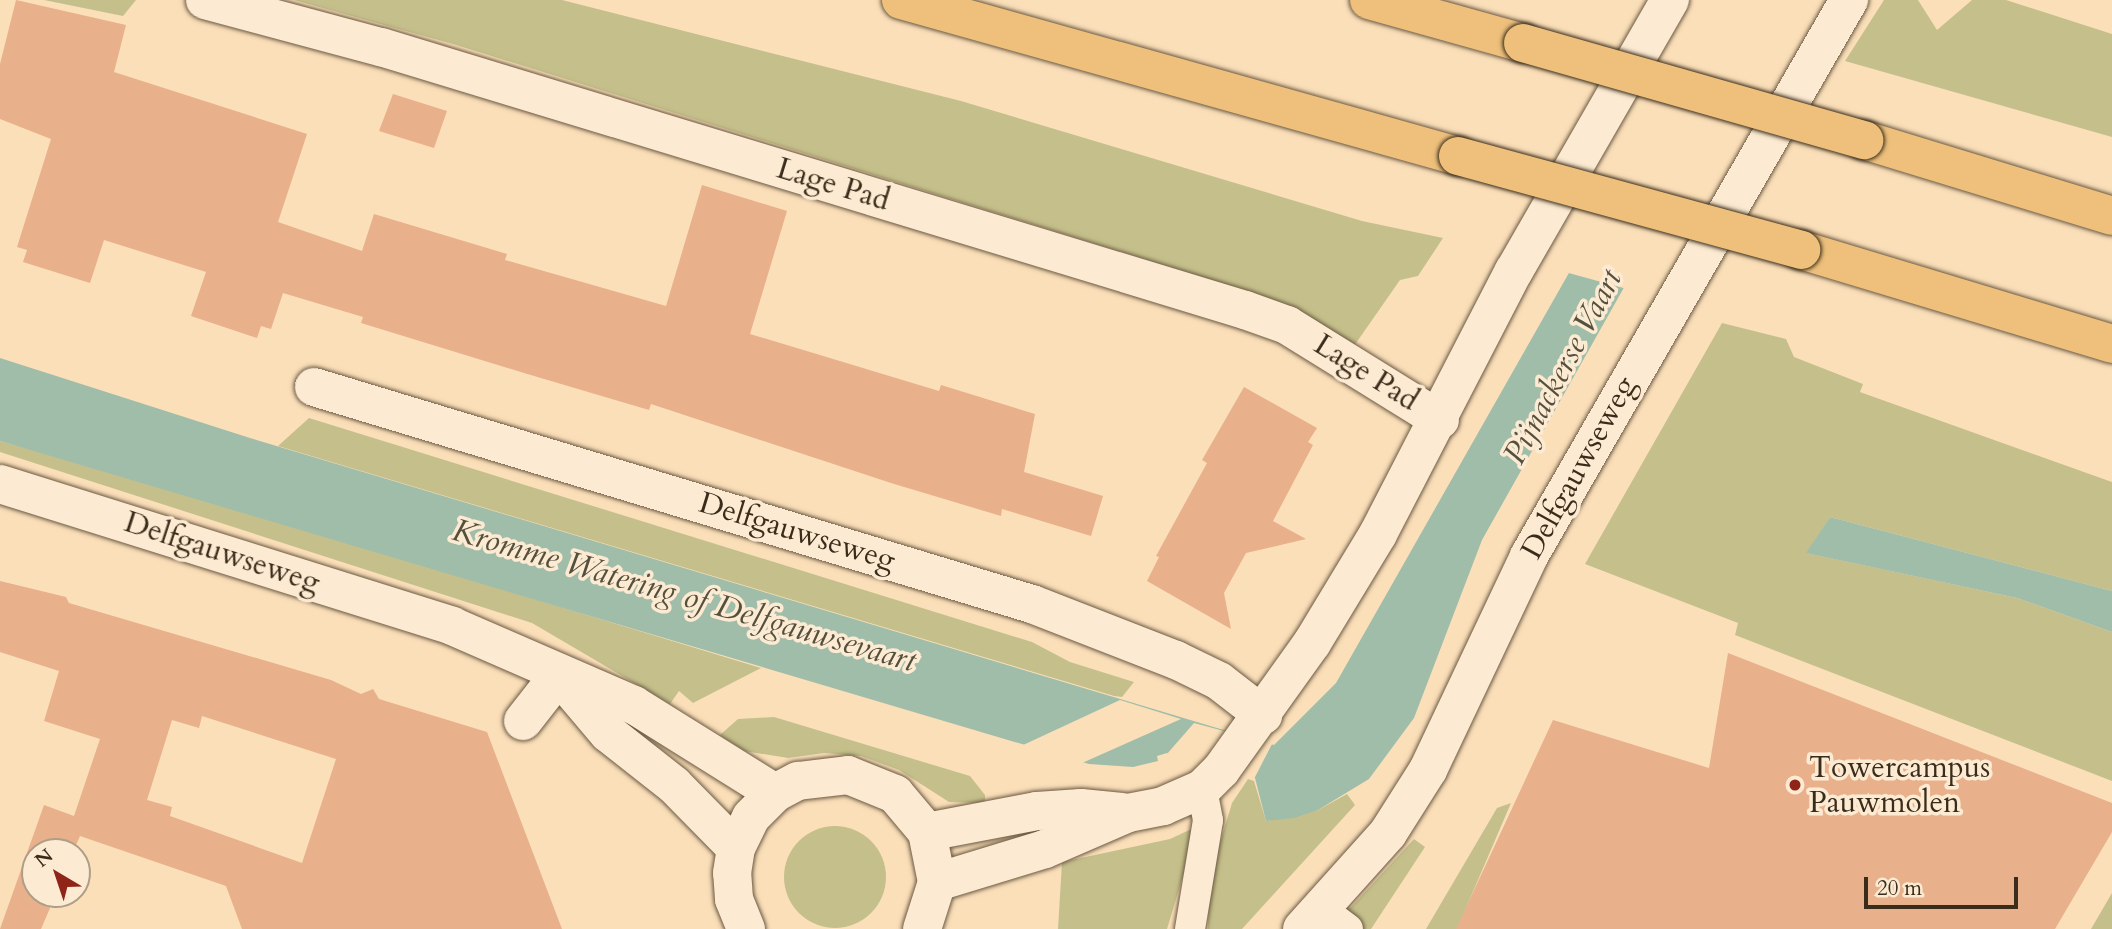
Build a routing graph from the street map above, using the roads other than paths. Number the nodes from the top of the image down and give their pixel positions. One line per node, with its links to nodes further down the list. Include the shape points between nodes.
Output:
1 (205, 0): 9 (street, Lage Pad, via 381,47 1245,310 1287,325)
2 (901, 0): 7 (highway, bridge, via 1801,250)
3 (1369, 0): 6 (highway, bridge, via 1864,140)
4 (1670, 0): 9 (street, via 1514,271)
5 (1849, 0): 20 (street, Delfgauwseweg, via 1536,544 1428,770)
6 (2112, 216)
7 (2112, 344)
8 (314, 387): 13 (street, Delfgauwseweg, via 1032,604 1219,681)
9 (1440, 420): 13 (street, via 1378,534)
10 (0, 484): 11 (street, Delfgauwseweg, via 452,626)
11 (559, 675): 12 (street); 15 (street, Delfgauwseweg, via 634,705); 18 (street, Delfgauwseweg, via 608,733 674,785)
12 (523, 721)
13 (1254, 727): 14 (street)
14 (1212, 780): 16 (street, via 1163,806); 23 (lane)
15 (775, 793): 17 (street, via 823,775 873,781 895,794); 18 (street, via 751,817)
16 (1128, 813): 17 (street, via 1081,808 1037,811); 19 (street, via 1045,849)
17 (927, 832): 19 (street)
18 (736, 848): 21 (street, via 732,886)
19 (937, 882): 22 (street)
20 (1323, 922)
21 (742, 927)
22 (922, 929)
23 (1190, 929)

